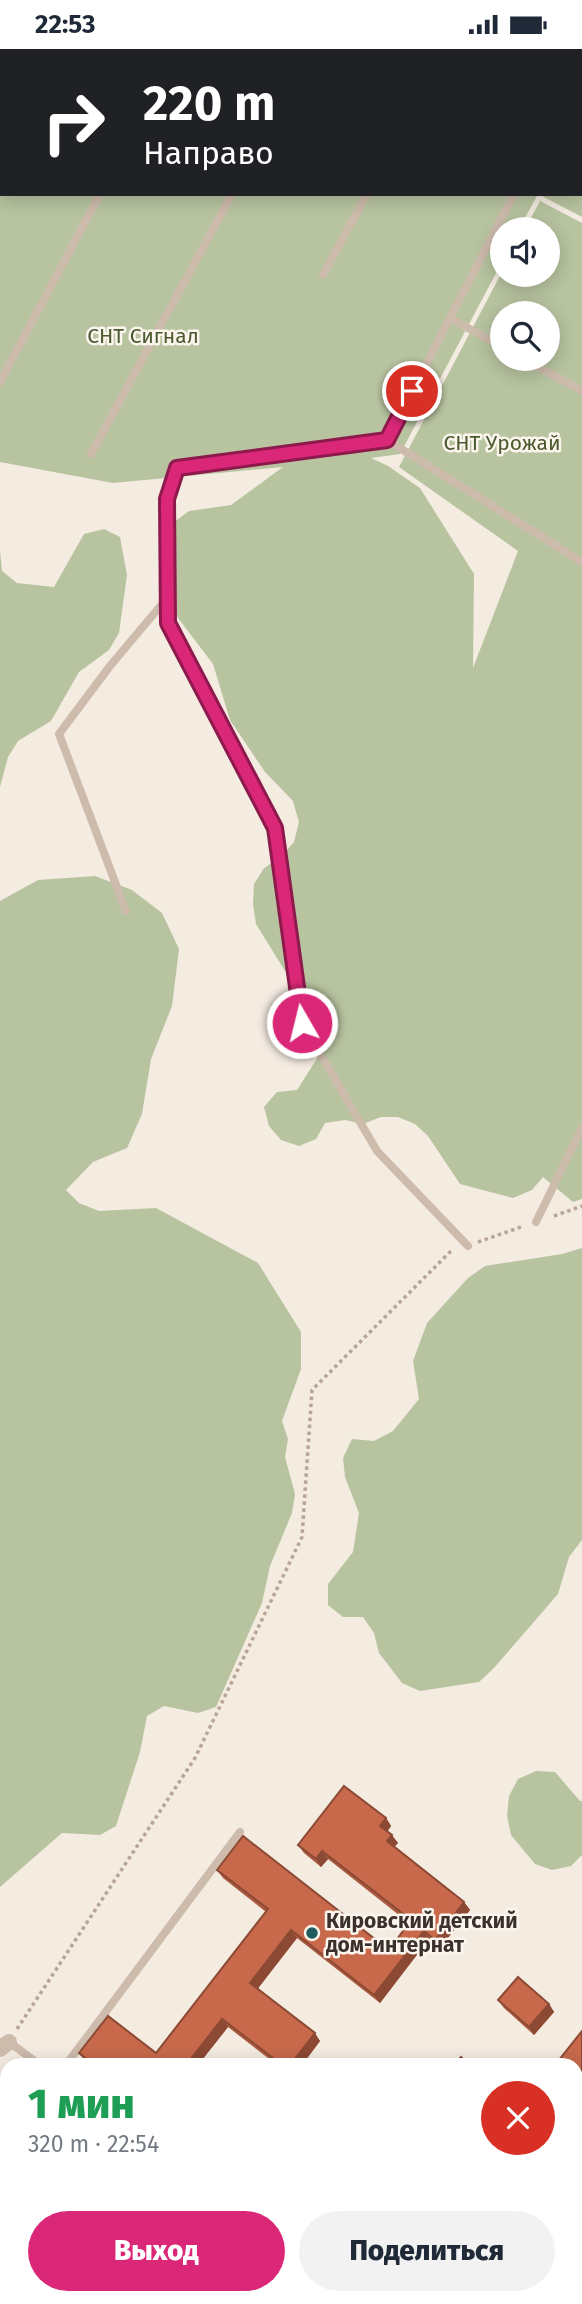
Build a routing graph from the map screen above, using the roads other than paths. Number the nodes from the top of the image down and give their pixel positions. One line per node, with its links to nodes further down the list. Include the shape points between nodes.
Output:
1 (99, 196): 9 (lane)
2 (231, 196): 12 (lane)
3 (366, 196): 5 (lane)
4 (513, 196): 6 (lane)
5 (323, 275)
6 (450, 318): 7 (lane); 11 (lane)
7 (490, 340)
8 (546, 371): 10 (lane)
9 (0, 382)
10 (582, 391)
11 (387, 440): 13 (lane); 14 (lane, via 177,468 167,499)
12 (92, 454)
13 (582, 562)
14 (168, 597): 15 (lane, via 59,734); 18 (lane, via 168,623 275,828 302,1023 377,1151)
15 (126, 911)
16 (582, 1128): 17 (lane)
17 (536, 1222)
18 (468, 1246)
19 (240, 1832): 22 (lane)
20 (4, 2046): 21 (lane)
21 (27, 2058)
22 (71, 2058)

